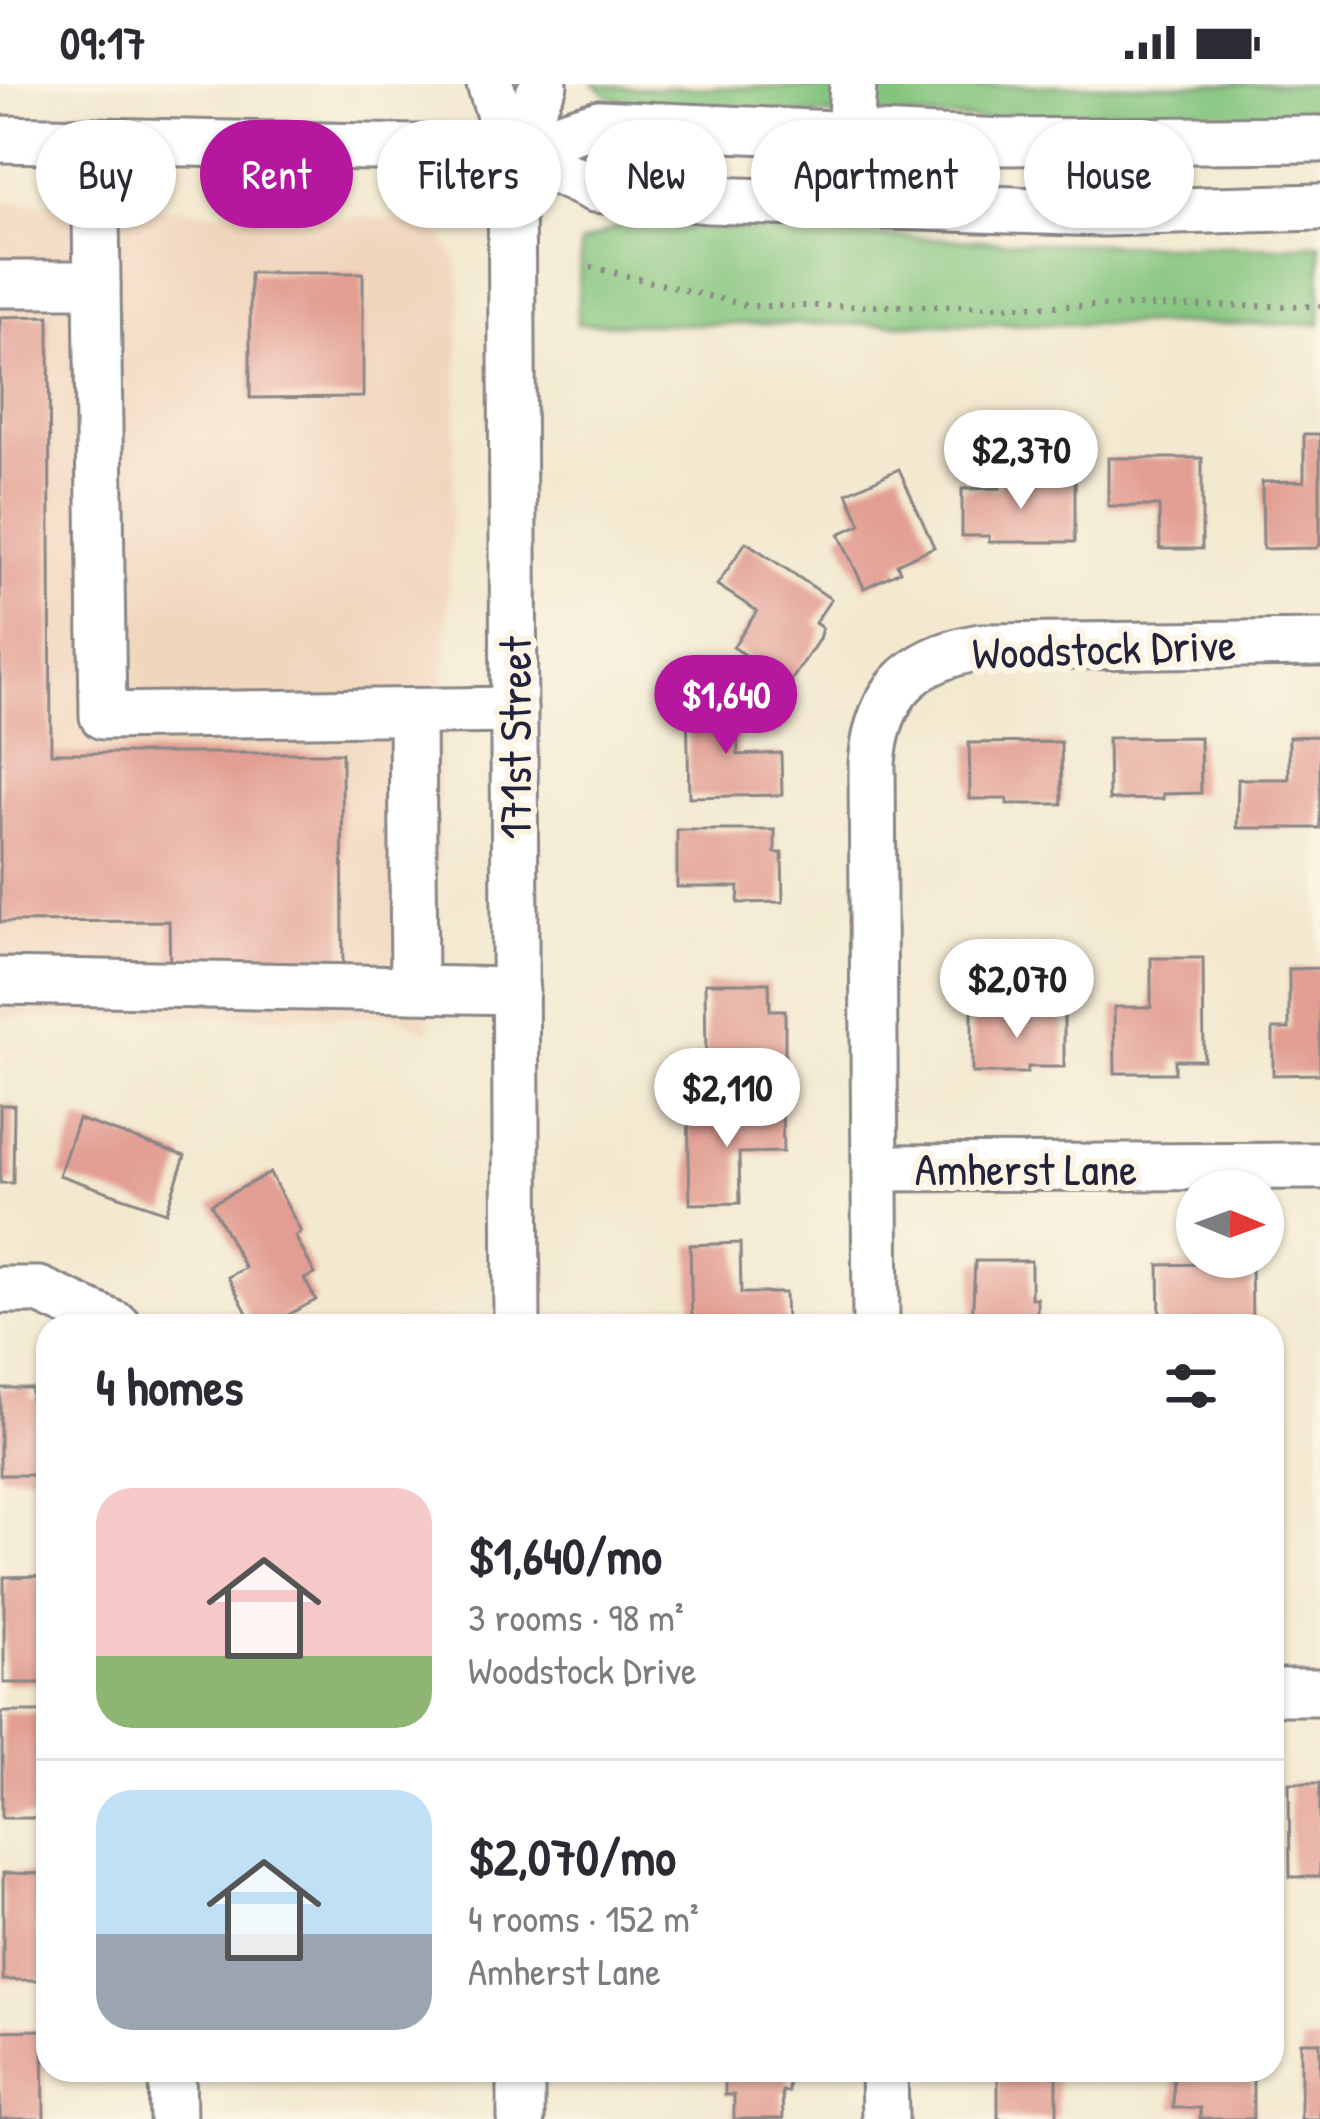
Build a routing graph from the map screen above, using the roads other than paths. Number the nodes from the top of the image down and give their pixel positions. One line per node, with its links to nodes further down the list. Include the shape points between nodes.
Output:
1 (490, 84): 4 (street, 171st Street)
2 (544, 84): 5 (street, 171st Street)
3 (853, 84): 6 (street)
4 (501, 120)
5 (526, 120)
6 (851, 120)
7 (751, 131): 8 (street, via 599,124)
8 (561, 135)
9 (0, 139): 11 (street)
10 (1320, 139): 12 (street)
11 (36, 140)
12 (1000, 142)
13 (176, 143): 14 (street)
14 (377, 147)
15 (561, 173): 16 (street, via 595,189 710,200 1102,214)
16 (1320, 207)
17 (96, 228): 20 (street)
18 (511, 228): 22 (street, 171st Street)
19 (0, 284): 20 (street)
20 (97, 284): 23 (street, via 103,716)
21 (1320, 643): 28 (street, Woodstock Drive, via 980,647 921,665 899,686 882,710 872,763)
22 (514, 710): 23 (street); 26 (street, 171st Street)
23 (412, 712): 25 (street)
24 (0, 981): 25 (street)
25 (414, 989): 26 (street)
26 (516, 991): 31 (street, 171st Street)
27 (1320, 1166): 28 (street, Amherst Lane)
28 (875, 1168): 32 (street, Woodstock Drive)
29 (0, 1290): 30 (street, via 39,1290)
30 (92, 1314)
31 (517, 1314)
32 (876, 1314)
33 (1284, 1692): 34 (street)
34 (1320, 1692)
35 (172, 2082): 38 (street)
36 (521, 2082): 39 (street)
37 (884, 2082): 40 (street)
38 (173, 2119)
39 (521, 2119)
40 (885, 2119)

